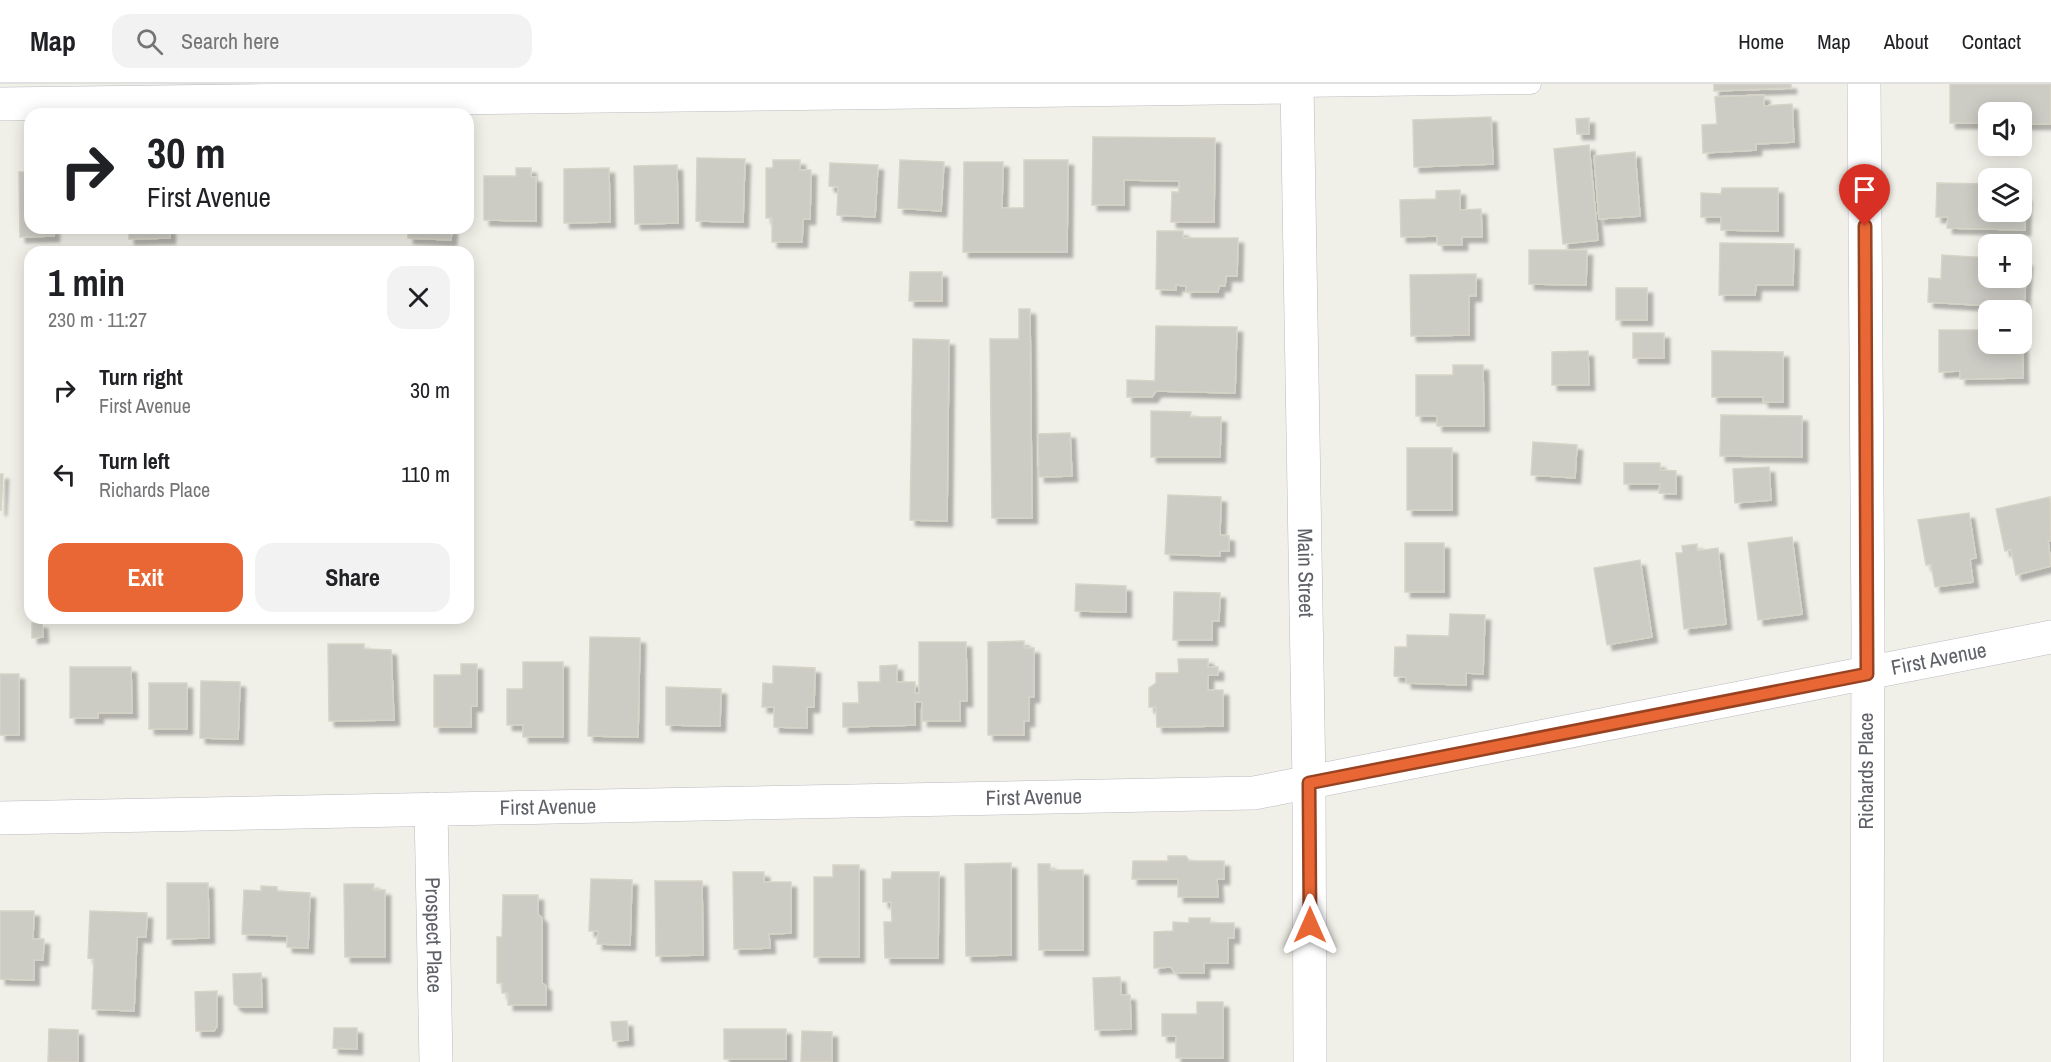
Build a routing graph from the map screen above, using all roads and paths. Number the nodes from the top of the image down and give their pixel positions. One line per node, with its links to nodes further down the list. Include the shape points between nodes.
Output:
1 (1530, 84): 3 (lane)
2 (1864, 84): 6 (street, Richards Place)
3 (1297, 86): 4 (street); 7 (street, Main Street)
4 (0, 104)
5 (2051, 637): 6 (street, First Avenue)
6 (1867, 674): 7 (street, First Avenue); 12 (street, Richards Place)
7 (1309, 783): 8 (street, First Avenue, via 1254,792); 11 (street, Main Street)
8 (431, 808): 9 (street, First Avenue); 10 (street, Prospect Place)
9 (0, 818)
10 (436, 1062)
11 (1310, 1062)
12 (1867, 1062)

